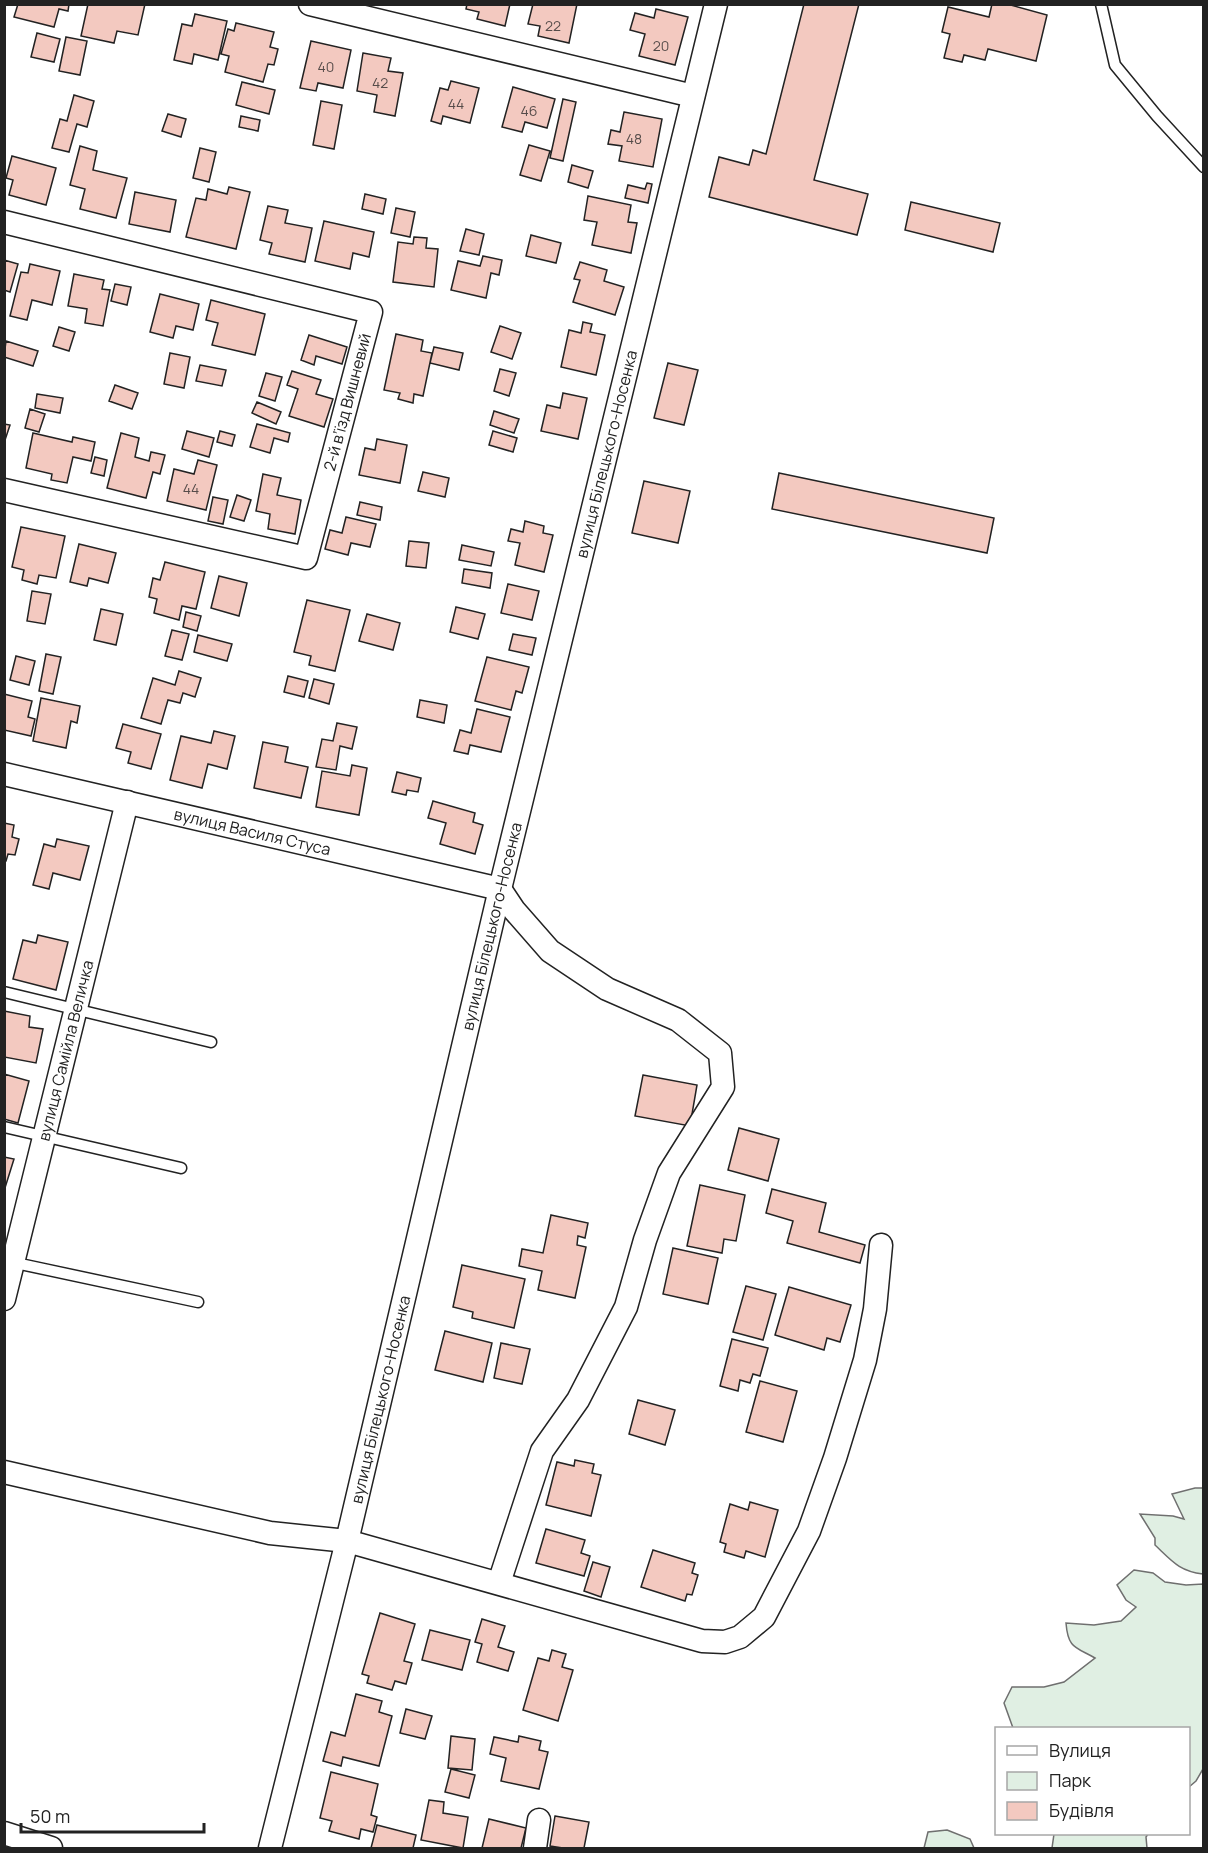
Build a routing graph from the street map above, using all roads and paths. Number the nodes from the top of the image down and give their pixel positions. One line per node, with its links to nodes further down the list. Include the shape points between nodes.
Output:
1 (310, 4): 4 (street)
2 (716, 4): 4 (street, вулиця Білецького-Носенка)
3 (1101, 4): 5 (lane, via 1115,64)
4 (693, 96): 10 (street, вулиця Білецького-Носенка)
5 (1203, 167)
6 (4, 222): 7 (street, 2-й вʼїзд Вишневий, via 371,312 306,558)
7 (4, 490)
8 (4, 774): 9 (street, вулиця Василя Стуса)
9 (127, 802): 10 (street, вулиця Василя Стуса); 12 (street, вулиця Самійла Величка)
10 (500, 890): 22 (street, вулиця Білецького-Носенка); 23 (street, via 549,951 607,989 678,1020 720,1053 723,1088 669,1173 626,1307 578,1400 542,1452)
11 (4, 992): 12 (lane)
12 (76, 1009): 13 (lane); 15 (street, вулиця Самійла Величка)
13 (211, 1042)
14 (4, 1127): 15 (lane)
15 (45, 1136): 16 (lane); 18 (street, вулиця Самійла Величка)
16 (181, 1168)
17 (881, 1245): 23 (street, via 866,1360 839,1447 809,1531 764,1617 740,1637 725,1642 702,1641)
18 (9, 1262): 19 (street, вулиця Самійла Величка); 20 (lane)
19 (4, 1299)
20 (198, 1302)
21 (4, 1472): 22 (street, via 270,1533)
22 (347, 1541): 23 (street); 27 (street, вулиця Білецького-Носенка)
23 (499, 1583)
24 (539, 1820): 28 (street)
25 (4, 1833): 26 (street)
26 (51, 1848)
27 (270, 1848)
28 (535, 1848)

